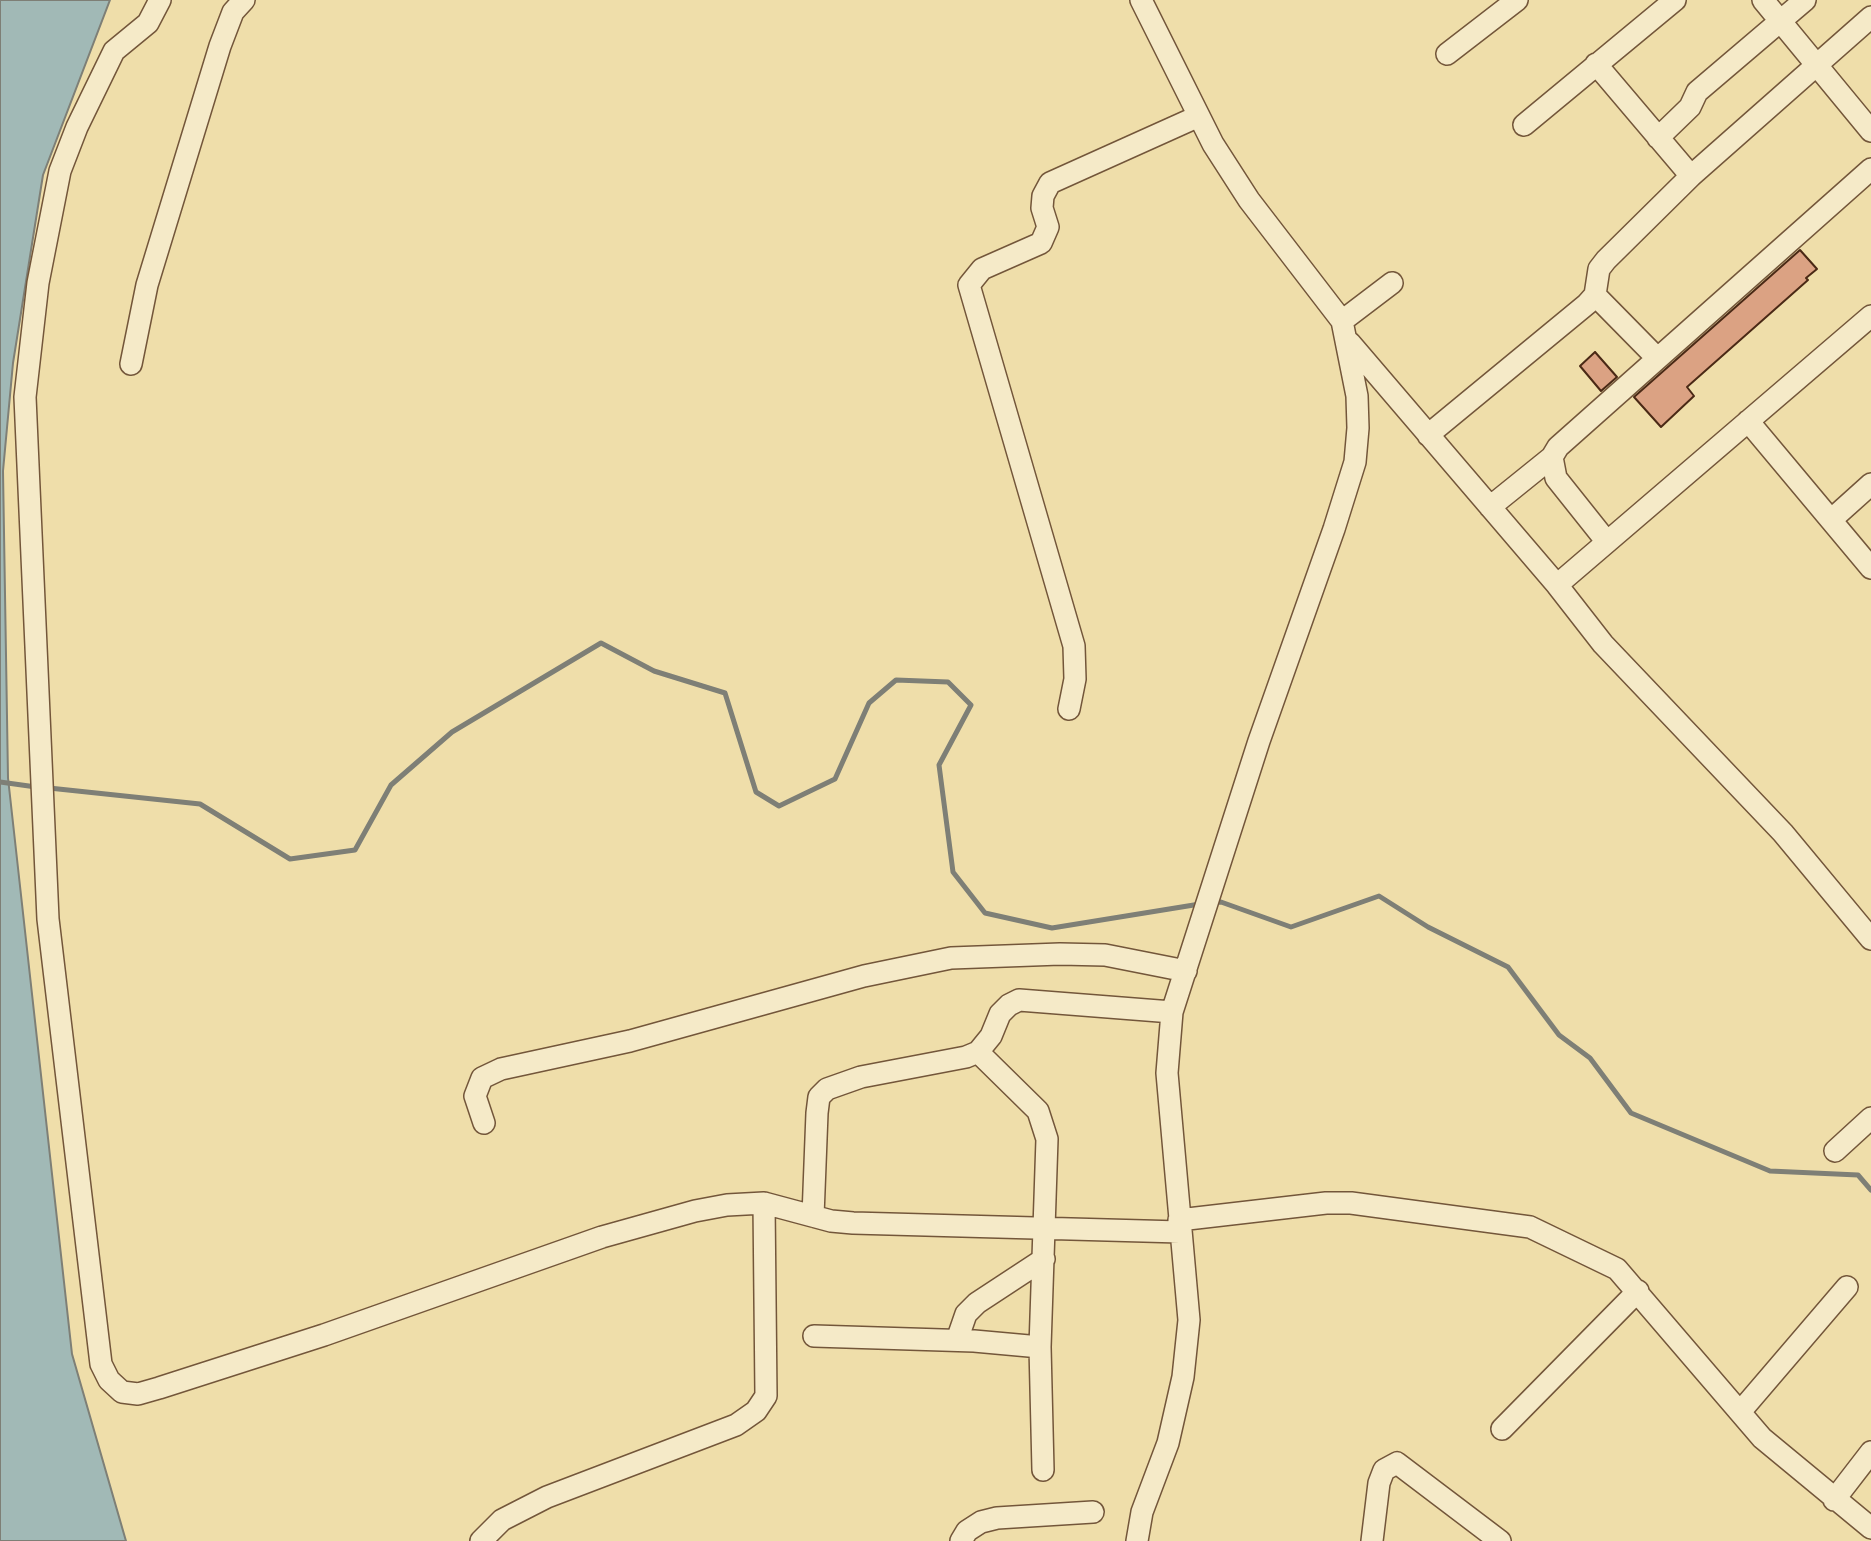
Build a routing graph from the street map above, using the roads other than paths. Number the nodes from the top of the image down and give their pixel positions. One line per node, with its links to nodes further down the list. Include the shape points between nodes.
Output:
1 (160, 0): 42 (street, via 148,23 114,51 60,171 38,283 25,397 48,919 101,1364 109,1380 122,1392 138,1394 286,1348 602,1237 695,1211)
2 (244, 0): 24 (street, via 233,12 220,46 147,285)
3 (1141, 0): 13 (street)
4 (1517, 0): 10 (street)
5 (1675, 0): 11 (street)
6 (1763, 0): 9 (street)
7 (1805, 0): 9 (street)
8 (1871, 17): 12 (street)
9 (1780, 21): 12 (street); 16 (street, via 1697,92 1690,107)
10 (1447, 54)
11 (1596, 64): 14 (street); 16 (street)
12 (1815, 66): 15 (street); 18 (street)
13 (1199, 116): 22 (street, via 1249,200); 34 (street, via 1050,183 1043,196 1048,227 1041,243 982,269 969,285 1074,646 1075,678)
14 (1524, 125)
15 (1871, 131)
16 (1658, 138): 18 (street)
17 (1871, 169): 23 (street)
18 (1691, 176): 20 (street, via 1599,269)
19 (1392, 283): 22 (street)
20 (1595, 295): 23 (street); 26 (street)
21 (1871, 316): 25 (street)
22 (1344, 330): 26 (street); 36 (street, via 1357,396 1355,462)
23 (1657, 358): 27 (street)
24 (131, 364)
25 (1748, 421): 30 (street); 31 (street)
26 (1428, 435): 29 (street)
27 (1552, 457): 29 (street); 31 (street, via 1556,478)
28 (1871, 484): 30 (street)
29 (1490, 507): 33 (street)
30 (1831, 520): 32 (street)
31 (1607, 542): 33 (street)
32 (1871, 568)
33 (1557, 585): 35 (street, via 1628,672 1783,834)
34 (1069, 709)
35 (1871, 939)
36 (1186, 971): 37 (street); 40 (street, via 1105,955 1060,954 975,955 898,969 630,1041 501,1069 482,1078 475,1096)
37 (1172, 1012): 38 (street, via 1019,1000 1000,1014); 44 (street, via 1167,1073)
38 (978, 1052): 43 (street, via 861,1077 827,1089 819,1097); 45 (street, via 1043,1119)
39 (1871, 1118): 41 (street)
40 (484, 1123)
41 (1835, 1150)
42 (764, 1203): 43 (street); 59 (street, via 766,1396 756,1411 736,1425 547,1497 502,1520)
43 (813, 1216): 45 (street, via 853,1223)
44 (1180, 1226): 45 (street); 48 (street, via 1326,1203 1509,1223 1530,1227 1617,1269); 61 (street, via 1189,1320 1183,1377)
45 (1046, 1229): 46 (street)
46 (1044, 1259): 50 (street, via 977,1303 966,1314); 51 (street)
47 (1847, 1287): 52 (street)
48 (1638, 1292): 52 (street); 53 (street)
49 (814, 1336): 50 (street)
50 (957, 1340): 51 (street)
51 (1040, 1347): 55 (street)
52 (1740, 1412): 56 (street, via 1787,1461)
53 (1502, 1429)
54 (1871, 1452): 56 (street)
55 (1043, 1470)
56 (1835, 1500): 58 (street)
57 (1093, 1513): 60 (street, via 998,1518 981,1522)
58 (1871, 1528)
59 (481, 1541)
60 (961, 1541)
61 (1137, 1541)
62 (1372, 1541): 63 (street, via 1379,1483 1384,1470 1397,1463)
63 (1500, 1541)

